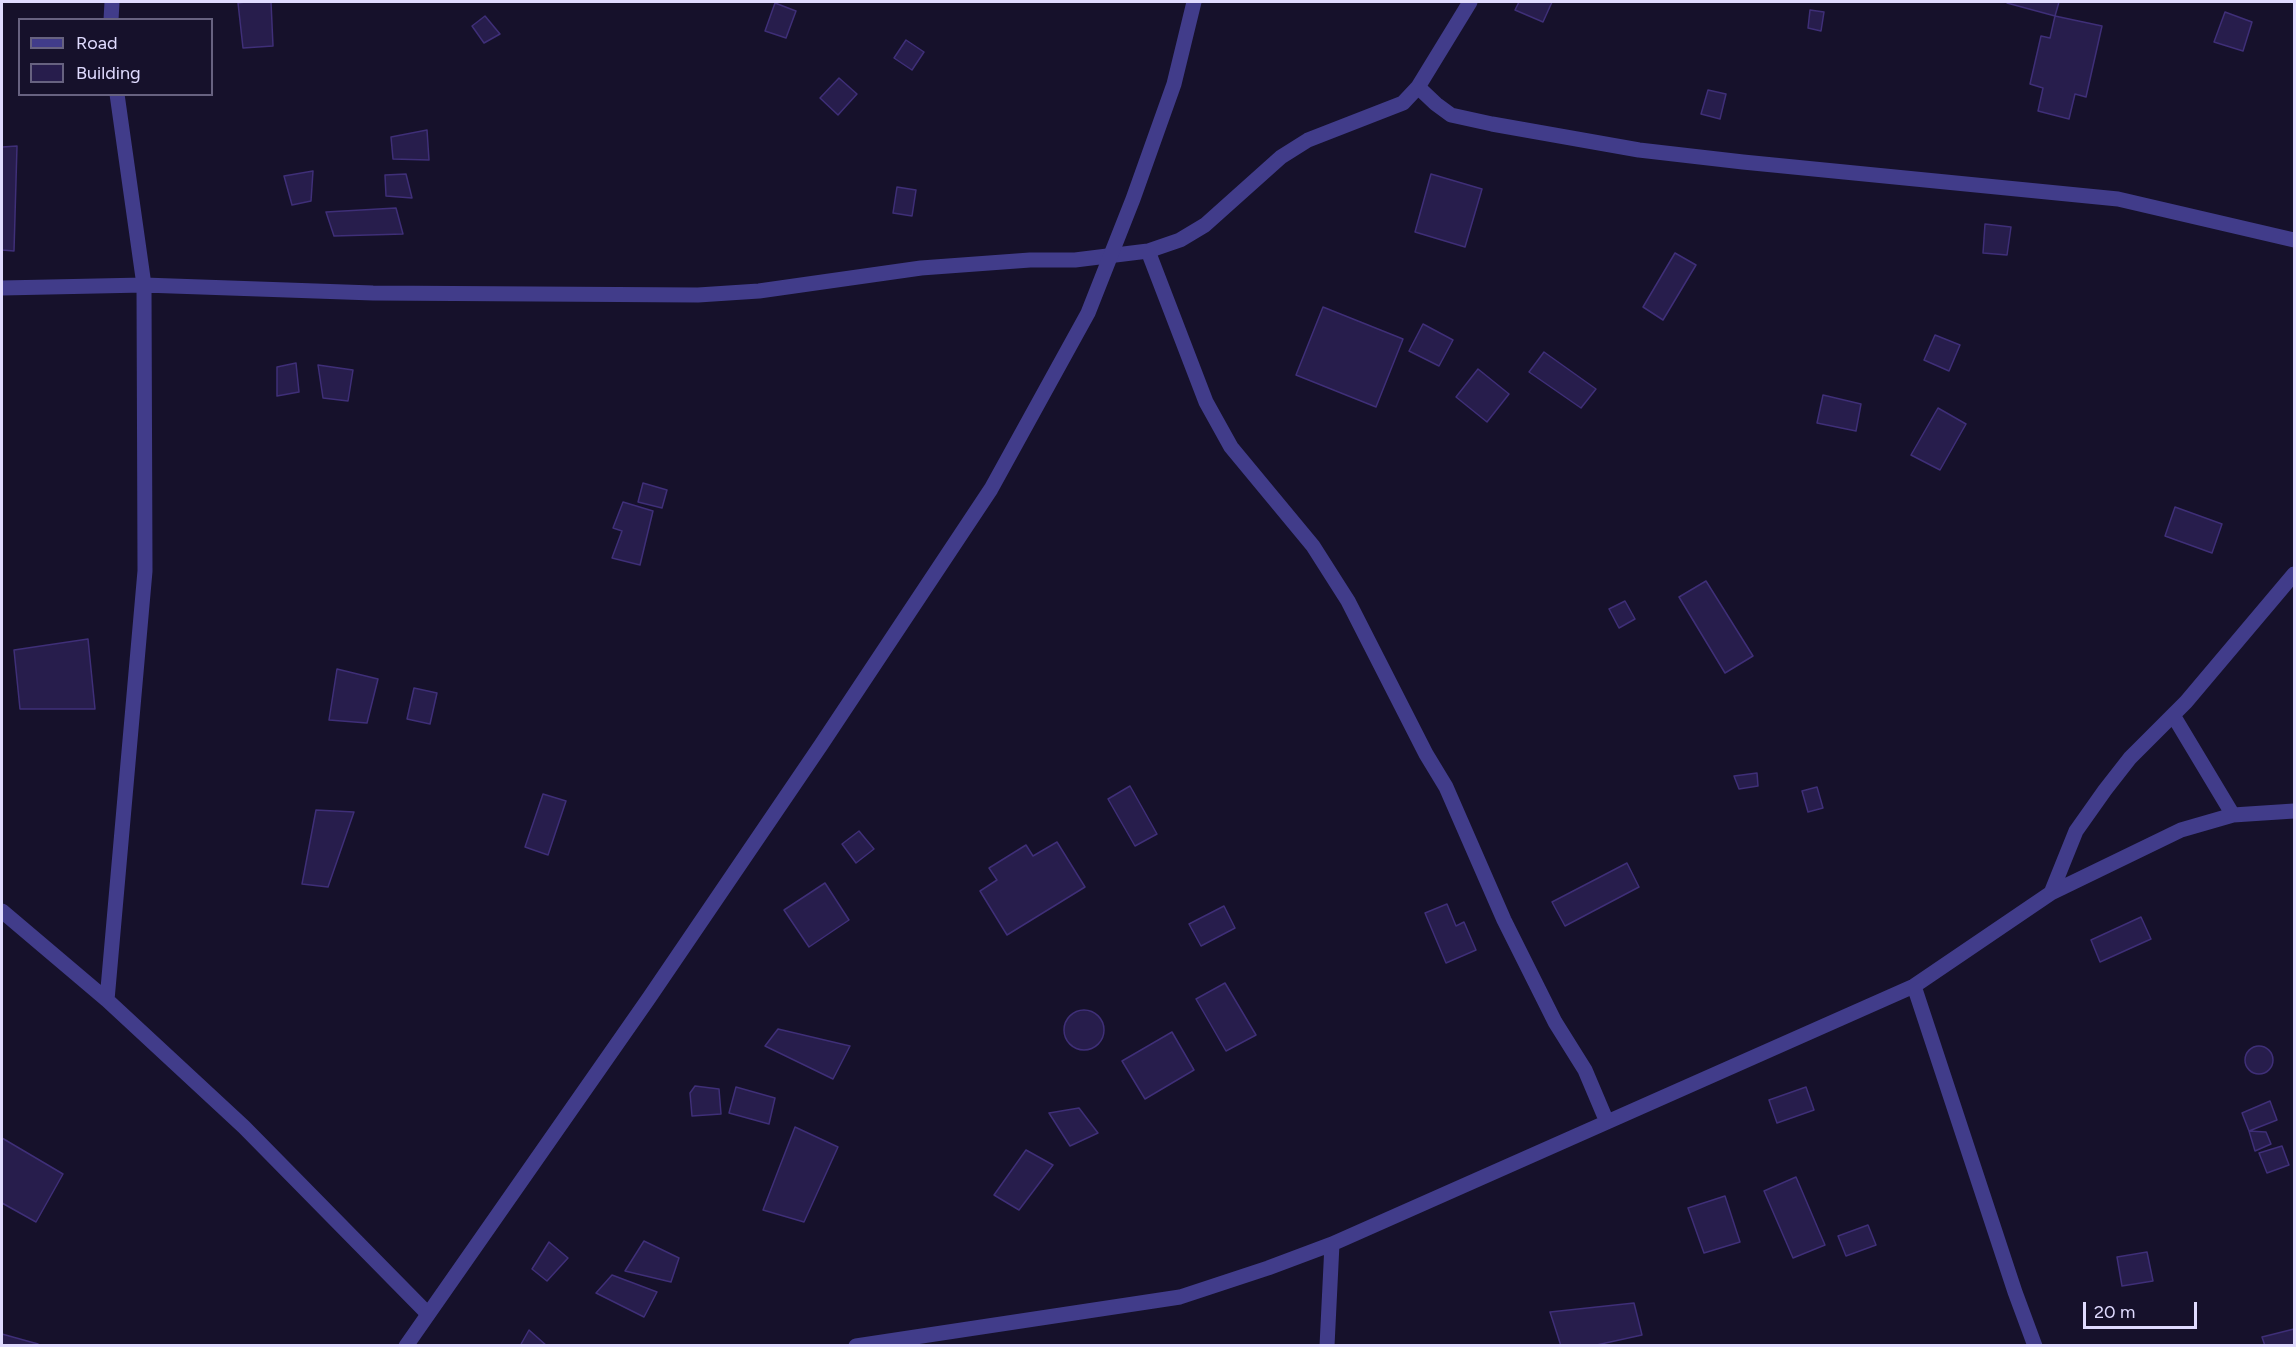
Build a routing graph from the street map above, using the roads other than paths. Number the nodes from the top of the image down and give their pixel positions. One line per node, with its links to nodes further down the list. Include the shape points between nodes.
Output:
1 (112, 2): 4 (street)
2 (1194, 2): 9 (street, via 1174,84)
3 (1470, 2): 5 (street)
4 (111, 18)
5 (1418, 87): 7 (street, via 1451,115 1640,150 2118,199); 8 (street, via 1404,103 1308,140 1281,157 1205,225 1180,240)
6 (117, 96): 10 (street)
7 (2295, 240)
8 (1148, 251): 9 (street); 20 (street, via 1206,402 1231,447 1313,546 1348,601 1446,788 1504,920 1555,1022 1585,1070)
9 (1111, 254): 10 (street, via 1075,260 921,268 812,285 698,295 373,293); 22 (street, via 1088,313 991,489 676,959)
10 (144, 285): 11 (street); 19 (street, via 145,571)
11 (2, 288)
12 (2295, 574): 13 (street)
13 (2173, 715): 15 (street); 16 (street, via 2130,758 2076,831)
14 (2295, 811): 15 (street)
15 (2233, 814): 16 (street, via 2181,830)
16 (2050, 893): 18 (street)
17 (2, 911): 19 (street)
18 (1914, 986): 20 (street); 26 (street)
19 (107, 1000): 22 (street, via 244,1127)
20 (1607, 1122): 21 (street)
21 (1332, 1244): 24 (street, via 1180,1297); 25 (street)
22 (429, 1314): 23 (street)
23 (406, 1346)
24 (856, 1346)
25 (1326, 1346)
26 (2035, 1346)

